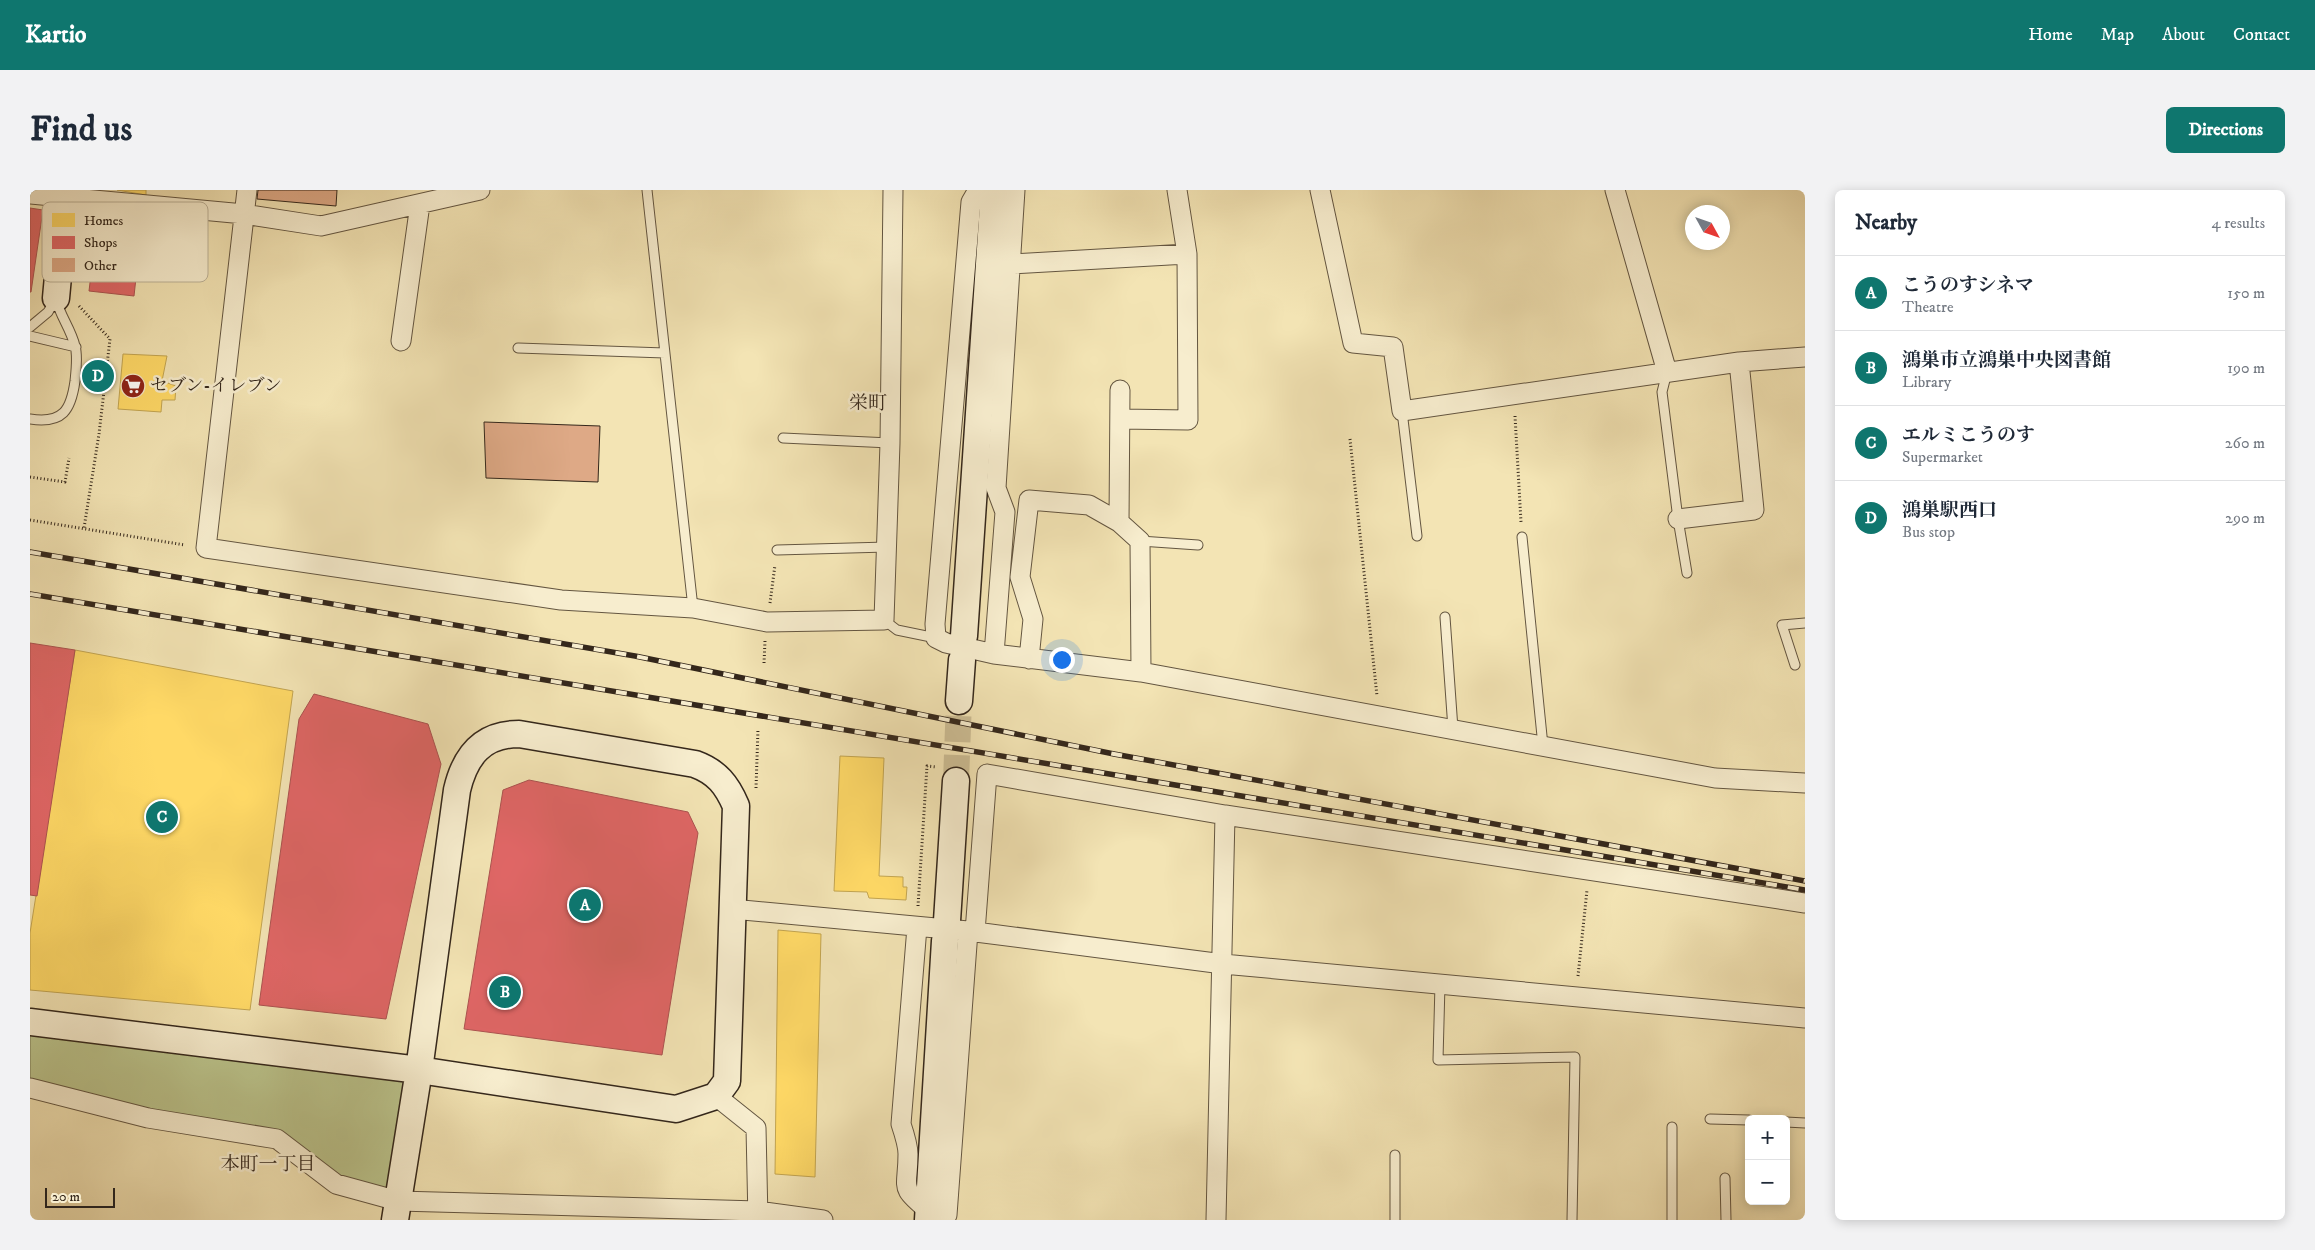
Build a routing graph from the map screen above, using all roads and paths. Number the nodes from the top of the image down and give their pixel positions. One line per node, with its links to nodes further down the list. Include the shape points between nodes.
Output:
1 (247, 190): 16 (street)
2 (480, 190): 14 (street)
3 (647, 190): 26 (lane)
4 (893, 190): 37 (street)
5 (978, 190): 55 (street, via 971,202)
6 (994, 190): 60 (street)
7 (1015, 190): 18 (street)
8 (1178, 190): 17 (street)
9 (1320, 190): 32 (street, via 1353,343 1393,347)
10 (1615, 190): 29 (street)
11 (30, 194): 12 (street)
12 (65, 194): 13 (street)
13 (137, 202)
14 (420, 204): 16 (street, via 321,226); 23 (street)
15 (208, 210): 16 (street)
16 (244, 214): 48 (street)
17 (1187, 254): 18 (street); 33 (street, via 1188,420)
18 (1011, 264): 56 (street, via 996,488 1005,512)
19 (57, 282): 20 (street)
20 (56, 298): 21 (lane, via 48,312); 24 (lane)
21 (30, 327)
22 (30, 336): 24 (lane)
23 (401, 341)
24 (76, 347): 34 (lane, via 76,373 68,410 48,419)
25 (518, 348): 26 (lane)
26 (666, 354): 51 (lane)
27 (1805, 356): 28 (street)
28 (1739, 362): 29 (street); 40 (street, via 1754,510)
29 (1667, 372): 31 (street); 40 (lane, via 1662,392)
30 (1120, 390): 33 (street)
31 (1514, 395): 32 (street); 44 (path)
32 (1402, 411): 43 (lane)
33 (1120, 419): 42 (street)
34 (30, 420)
35 (783, 438): 37 (lane)
36 (1350, 438): 61 (path)
37 (890, 443): 47 (street)
38 (70, 458): 39 (path, via 65,482)
39 (30, 477)
40 (1678, 519): 50 (lane)
41 (30, 520): 48 (path)
42 (1119, 522): 45 (street); 57 (street, via 1089,505 1029,500 1020,576 1033,619)
43 (1417, 536)
44 (1522, 537): 63 (lane)
45 (1140, 541): 46 (lane); 59 (street)
46 (1198, 545)
47 (887, 546): 49 (lane); 53 (street)
48 (206, 548): 51 (street, via 561,600)
49 (777, 550)
50 (1687, 573)
51 (693, 608): 53 (street, via 767,622)
52 (1445, 617): 62 (lane)
53 (884, 620): 55 (lane, via 897,630)
54 (1805, 623): 58 (lane, via 1782,625)
55 (936, 638): 56 (street)
56 (994, 654): 57 (street)
57 (1029, 659): 59 (street)
58 (1795, 665)
59 (1141, 672): 61 (street)
60 (959, 702)
61 (1379, 716): 62 (street)
62 (1453, 730): 63 (street)
63 (1543, 746): 65 (street, via 1715,778)
64 (956, 781): 71 (street)
65 (1805, 783)
66 (1225, 815): 67 (street); 71 (street, via 987,774); 72 (street)
67 (1589, 870): 68 (street); 74 (path)
68 (1805, 903)
69 (732, 909): 70 (street); 77 (street, via 736,806 722,781 709,770 695,764 519,734 505,734 492,739 472,754 457,790); 79 (street, via 726,1081)
70 (916, 927): 71 (street); 89 (street, via 901,1124 908,1153 905,1185 912,1198)
71 (959, 931): 72 (street); 89 (street)
72 (1223, 964): 73 (street); 91 (street)
73 (1440, 984): 74 (street); 93 (lane, via 1438,1060 1575,1057)
74 (1576, 997): 75 (street)
75 (1805, 1018)
76 (30, 1022): 77 (street)
77 (419, 1070): 79 (street, via 676,1109); 87 (street)
78 (30, 1088): 87 (street, via 148,1118 277,1140 336,1184)
79 (716, 1096): 88 (street, via 756,1128)
80 (1710, 1119): 81 (lane)
81 (1745, 1120)
82 (1790, 1122): 83 (lane)
83 (1805, 1123)
84 (1672, 1127): 94 (lane)
85 (1395, 1155): 92 (lane)
86 (1725, 1178): 95 (lane)
87 (397, 1210): 88 (street)
88 (758, 1216): 90 (street)
89 (933, 1217)
90 (823, 1220)
91 (1216, 1220)
92 (1395, 1220)
93 (1572, 1220)
94 (1672, 1220)
95 (1726, 1220)

